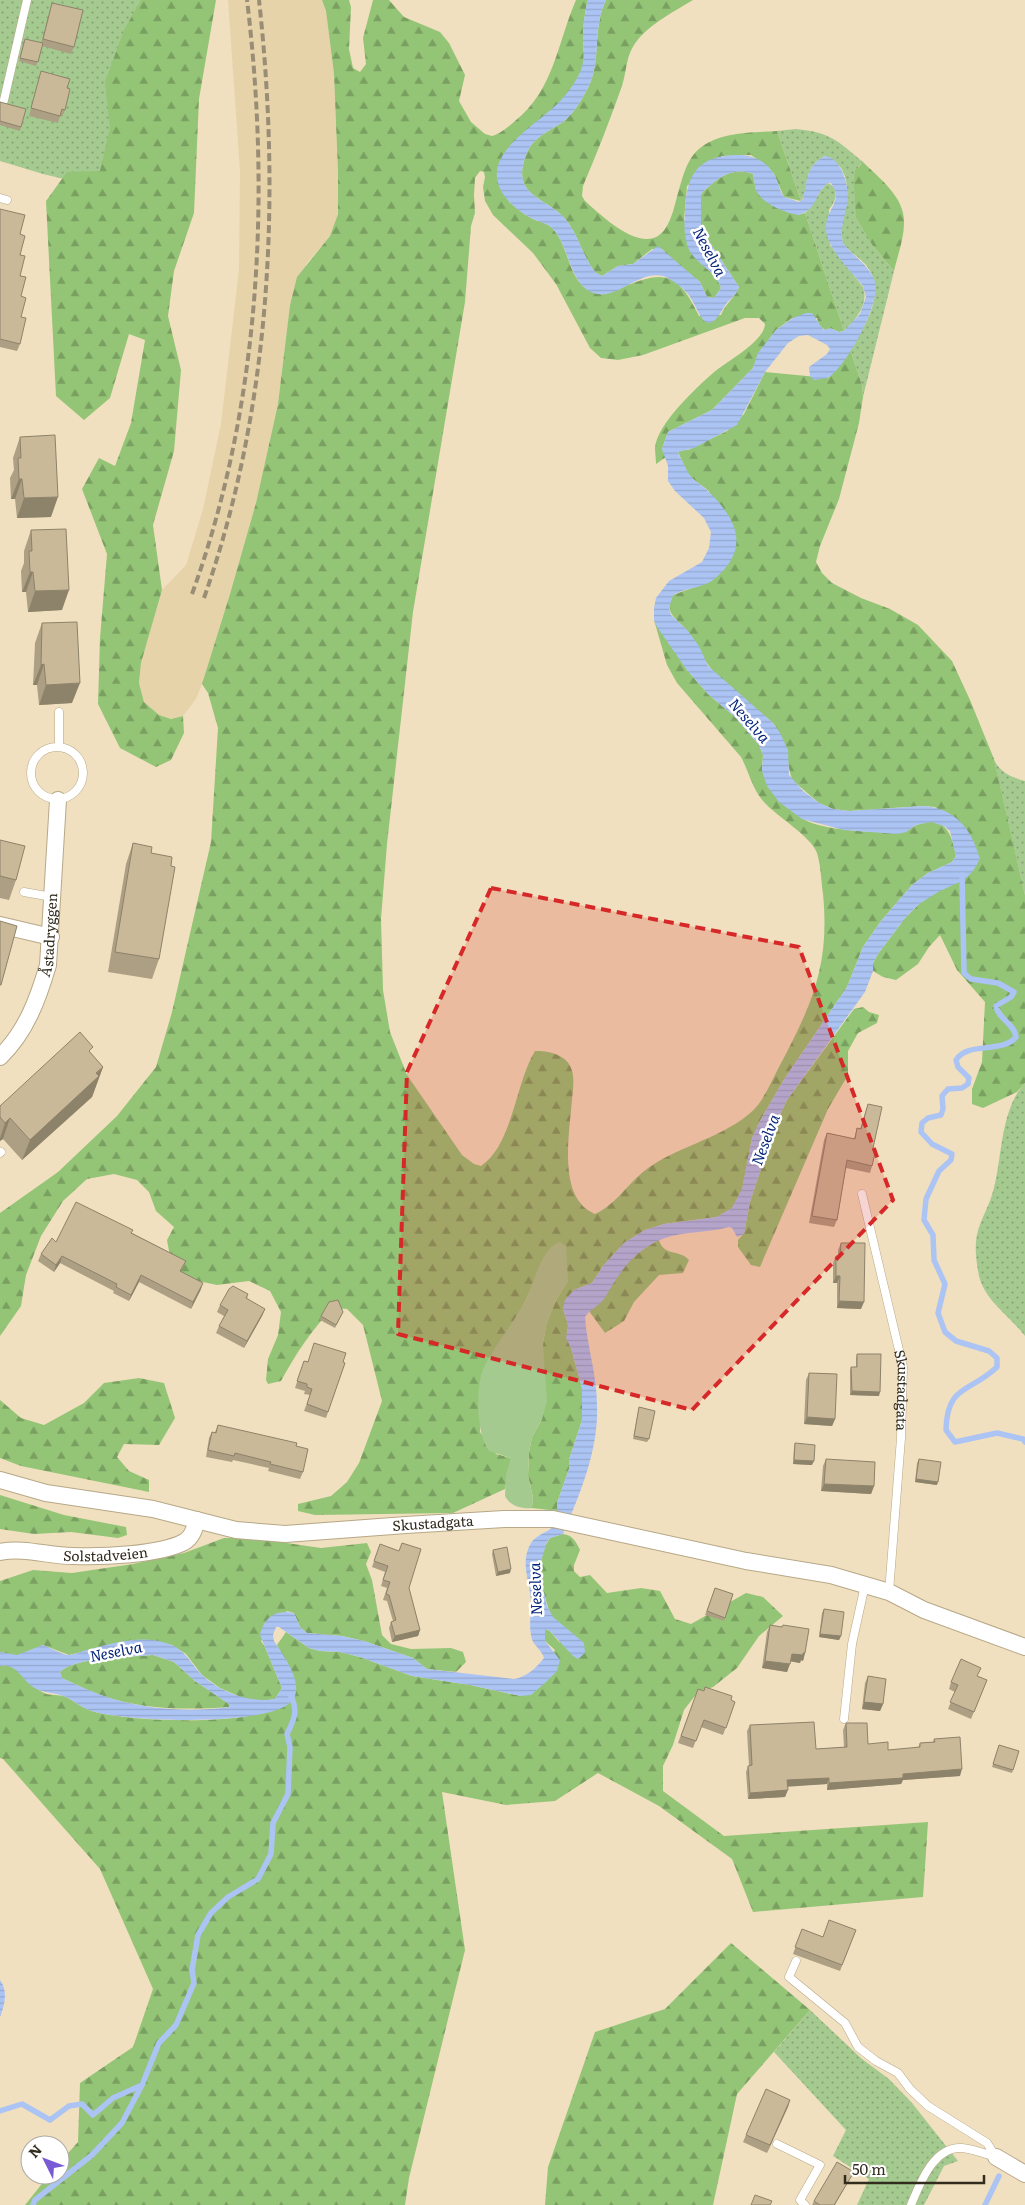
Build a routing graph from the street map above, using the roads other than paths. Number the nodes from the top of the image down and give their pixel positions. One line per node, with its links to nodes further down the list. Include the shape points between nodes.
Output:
1 (28, 0): 2 (lane)
2 (4, 100)
3 (59, 712): 4 (lane)
4 (59, 746): 5 (lane, via 78,756 84,772 82,784 70,796); 5 (lane, via 38,754 31,778 36,789 48,798)
5 (58, 800): 7 (street, Åstadryggen)
6 (24, 892): 7 (lane)
7 (52, 897): 9 (street, Åstadryggen)
8 (0, 925): 9 (street)
9 (51, 937): 10 (street, Åstadryggen, via 48,965 38,997 25,1026)
10 (0, 1057)
11 (862, 1194): 16 (lane, Skustadgata, via 903,1368)
12 (0, 1480): 13 (street, Skustadgata, via 46,1493 153,1509)
13 (197, 1520): 14 (street, Solstadveien, via 195,1529 185,1542 150,1551 72,1556 12,1550); 15 (street, Skustadgata, via 236,1530 285,1534 554,1519 831,1575)
14 (0, 1552)
15 (865, 1585): 16 (street, Skustadgata); 18 (lane, via 852,1644)
16 (889, 1592): 17 (street, Skustadgata, via 924,1610)
17 (1025, 1647)
18 (844, 1719)
19 (796, 1961): 21 (lane, via 789,1977 845,2023 858,2047 898,2073 928,2106 987,2143)
20 (778, 2144): 23 (lane, via 820,2165 800,2200)
21 (996, 2157): 22 (street); 24 (lane, via 961,2148 941,2154 927,2172)
22 (1025, 2174)
23 (805, 2205)
24 (911, 2205)

